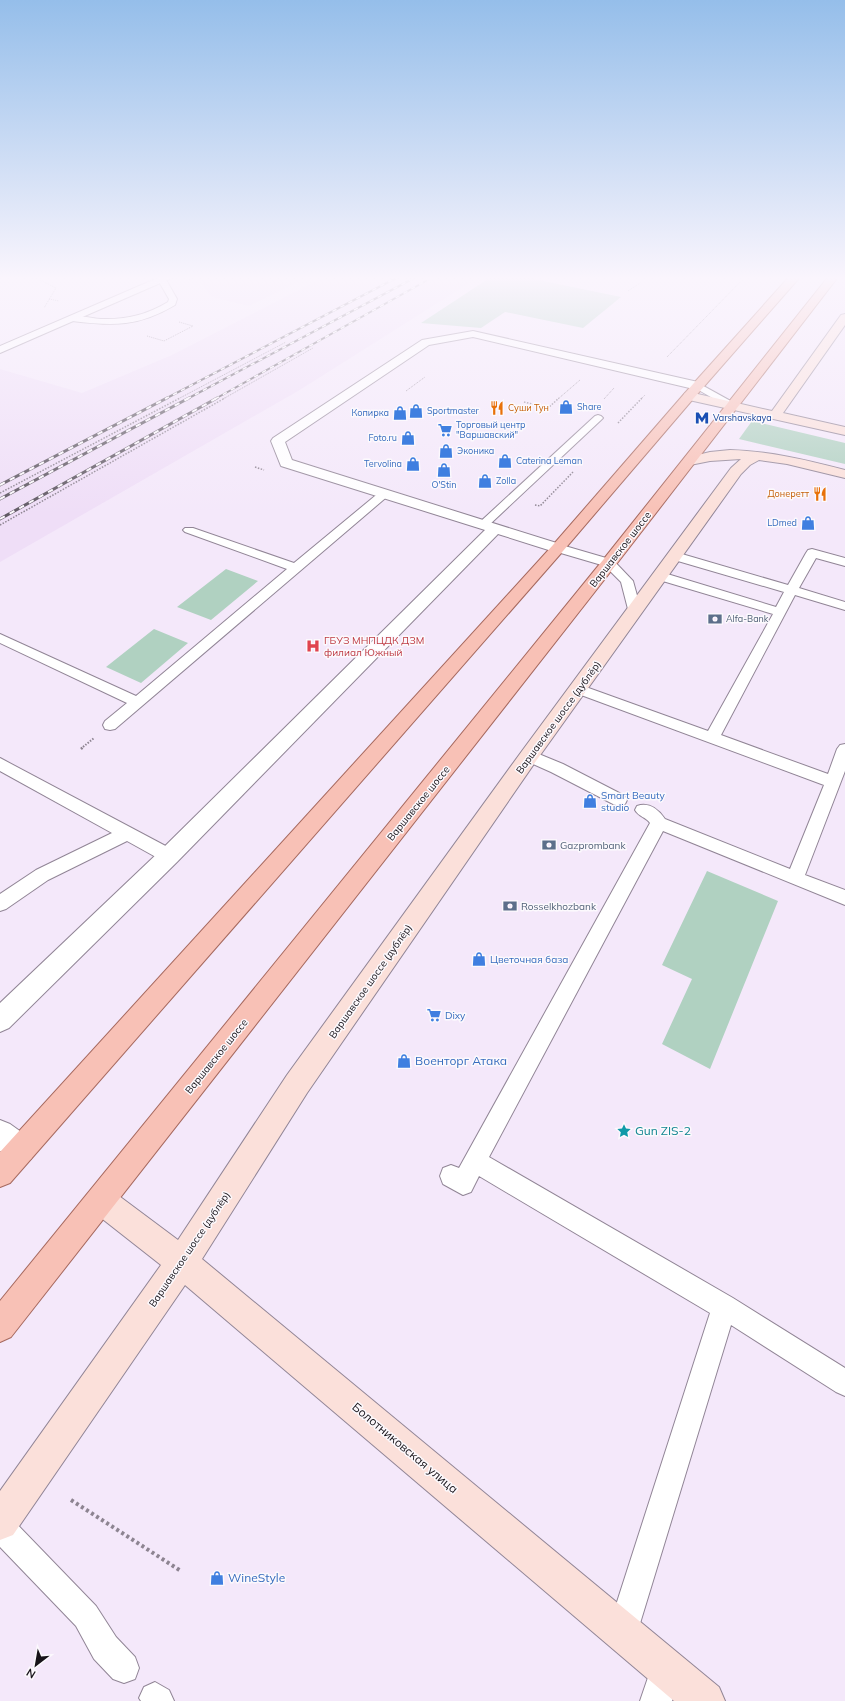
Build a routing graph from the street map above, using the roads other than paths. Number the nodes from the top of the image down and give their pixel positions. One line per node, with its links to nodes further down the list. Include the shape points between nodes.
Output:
1 (405, 356): 14 (street, via 278,441 286,463)
2 (560, 356): 6 (street)
3 (725, 356): 6 (main road)
4 (771, 356): 7 (main road, Варшавское шоссе)
5 (817, 356): 8 (street)
6 (694, 391): 7 (street); 17 (main road)
7 (733, 406): 8 (street); 12 (main road, Варшавское шоссе)
8 (775, 416): 10 (street)
9 (598, 418): 15 (lane)
10 (845, 431)
11 (758, 455): 12 (street, via 730,453); 13 (street); 18 (street, Варшавское шоссе (дублёр), via 736,471)
12 (690, 461): 20 (main road, Варшавское шоссе)
13 (845, 474)
14 (385, 493): 15 (street); 21 (lane)
15 (490, 526): 17 (street); 40 (street)
16 (189, 530): 21 (lane)
17 (558, 548): 20 (lane); 45 (main road)
18 (675, 556): 22 (street, Варшавское шоссе (дублёр)); 23 (lane)
19 (845, 562): 23 (lane, via 812,553)
20 (609, 563): 25 (lane, via 627,581); 49 (main road, Варшавское шоссе)
21 (296, 568): 29 (lane)
22 (660, 576): 25 (street, Варшавское шоссе (дублёр)); 26 (lane)
23 (792, 590): 24 (lane); 26 (lane)
24 (845, 606)
25 (634, 610): 28 (street, Варшавское шоссе (дублёр))
26 (780, 612): 31 (lane)
27 (0, 638): 29 (lane)
28 (578, 689): 31 (lane); 33 (street, Варшавское шоссе (дублёр))
29 (137, 702): 30 (lane)
30 (110, 725)
31 (712, 738): 35 (lane)
32 (845, 749): 35 (lane)
33 (529, 756): 36 (lane); 50 (street, Варшавское шоссе (дублёр), via 297,1084)
34 (0, 764): 39 (lane)
35 (832, 782): 41 (lane)
36 (619, 800)
37 (643, 810): 38 (lane, via 653,814)
38 (659, 823): 41 (lane); 46 (lane)
39 (127, 833): 40 (lane); 43 (lane, via 42,875)
40 (169, 856): 44 (street)
41 (795, 878): 42 (lane)
42 (845, 898)
43 (0, 904)
44 (0, 1020)
45 (10, 1141): 47 (main road)
46 (475, 1161): 48 (lane, via 463,1184); 51 (lane)
47 (0, 1173)
48 (451, 1176)
49 (101, 1200): 50 (street, Болотниковская улица); 52 (main road, Варшавское шоссе)
50 (182, 1262): 54 (street, Варшавское шоссе (дублёр)); 56 (street, Болотниковская улица)
51 (724, 1307): 53 (lane); 56 (lane)
52 (0, 1326)
53 (845, 1384)
54 (0, 1522)
55 (0, 1527): 57 (lane, via 86,1616 105,1648)
56 (623, 1630): 58 (street, Болотниковская улица)
57 (124, 1668)
58 (666, 1668): 59 (lane); 60 (street, Болотниковская улица)
59 (656, 1701)
60 (705, 1701)

